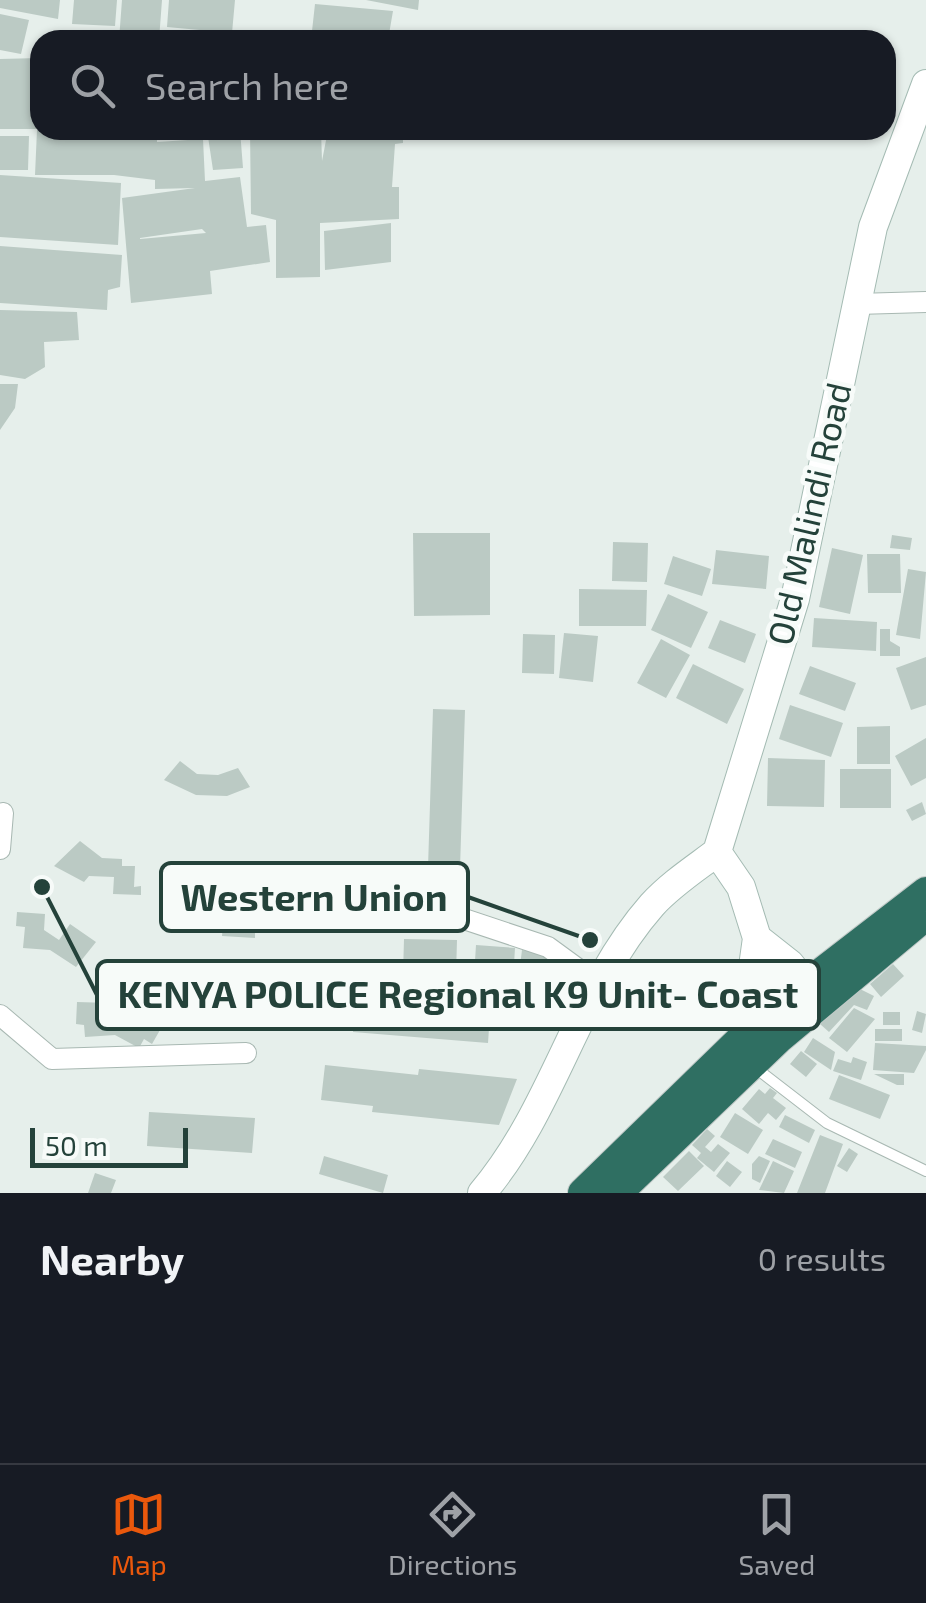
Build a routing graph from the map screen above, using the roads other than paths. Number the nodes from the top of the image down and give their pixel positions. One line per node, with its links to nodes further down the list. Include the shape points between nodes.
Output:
1 (926, 84): 3 (main road, Old Malindi Road, via 873,227)
2 (926, 302): 3 (street)
3 (857, 304): 6 (main road, Old Malindi Road, via 795,599)
4 (3, 814): 5 (street)
5 (0, 849)
6 (718, 852): 10 (main road, via 740,887); 11 (main road, via 652,904)
7 (382, 892): 11 (street, via 548,947)
8 (926, 892): 12 (highway)
9 (926, 916): 12 (highway)
10 (757, 938): 12 (main road); 14 (main road, via 750,972)
11 (600, 985): 18 (main road, via 524,1138)
12 (813, 992): 14 (highway)
13 (0, 1016): 15 (street, via 52,1058)
14 (771, 1028): 16 (highway); 19 (highway)
15 (246, 1053)
16 (752, 1066): 17 (lane, via 827,1123); 20 (highway)
17 (925, 1168)
18 (482, 1193)
19 (583, 1193)
20 (617, 1193)

